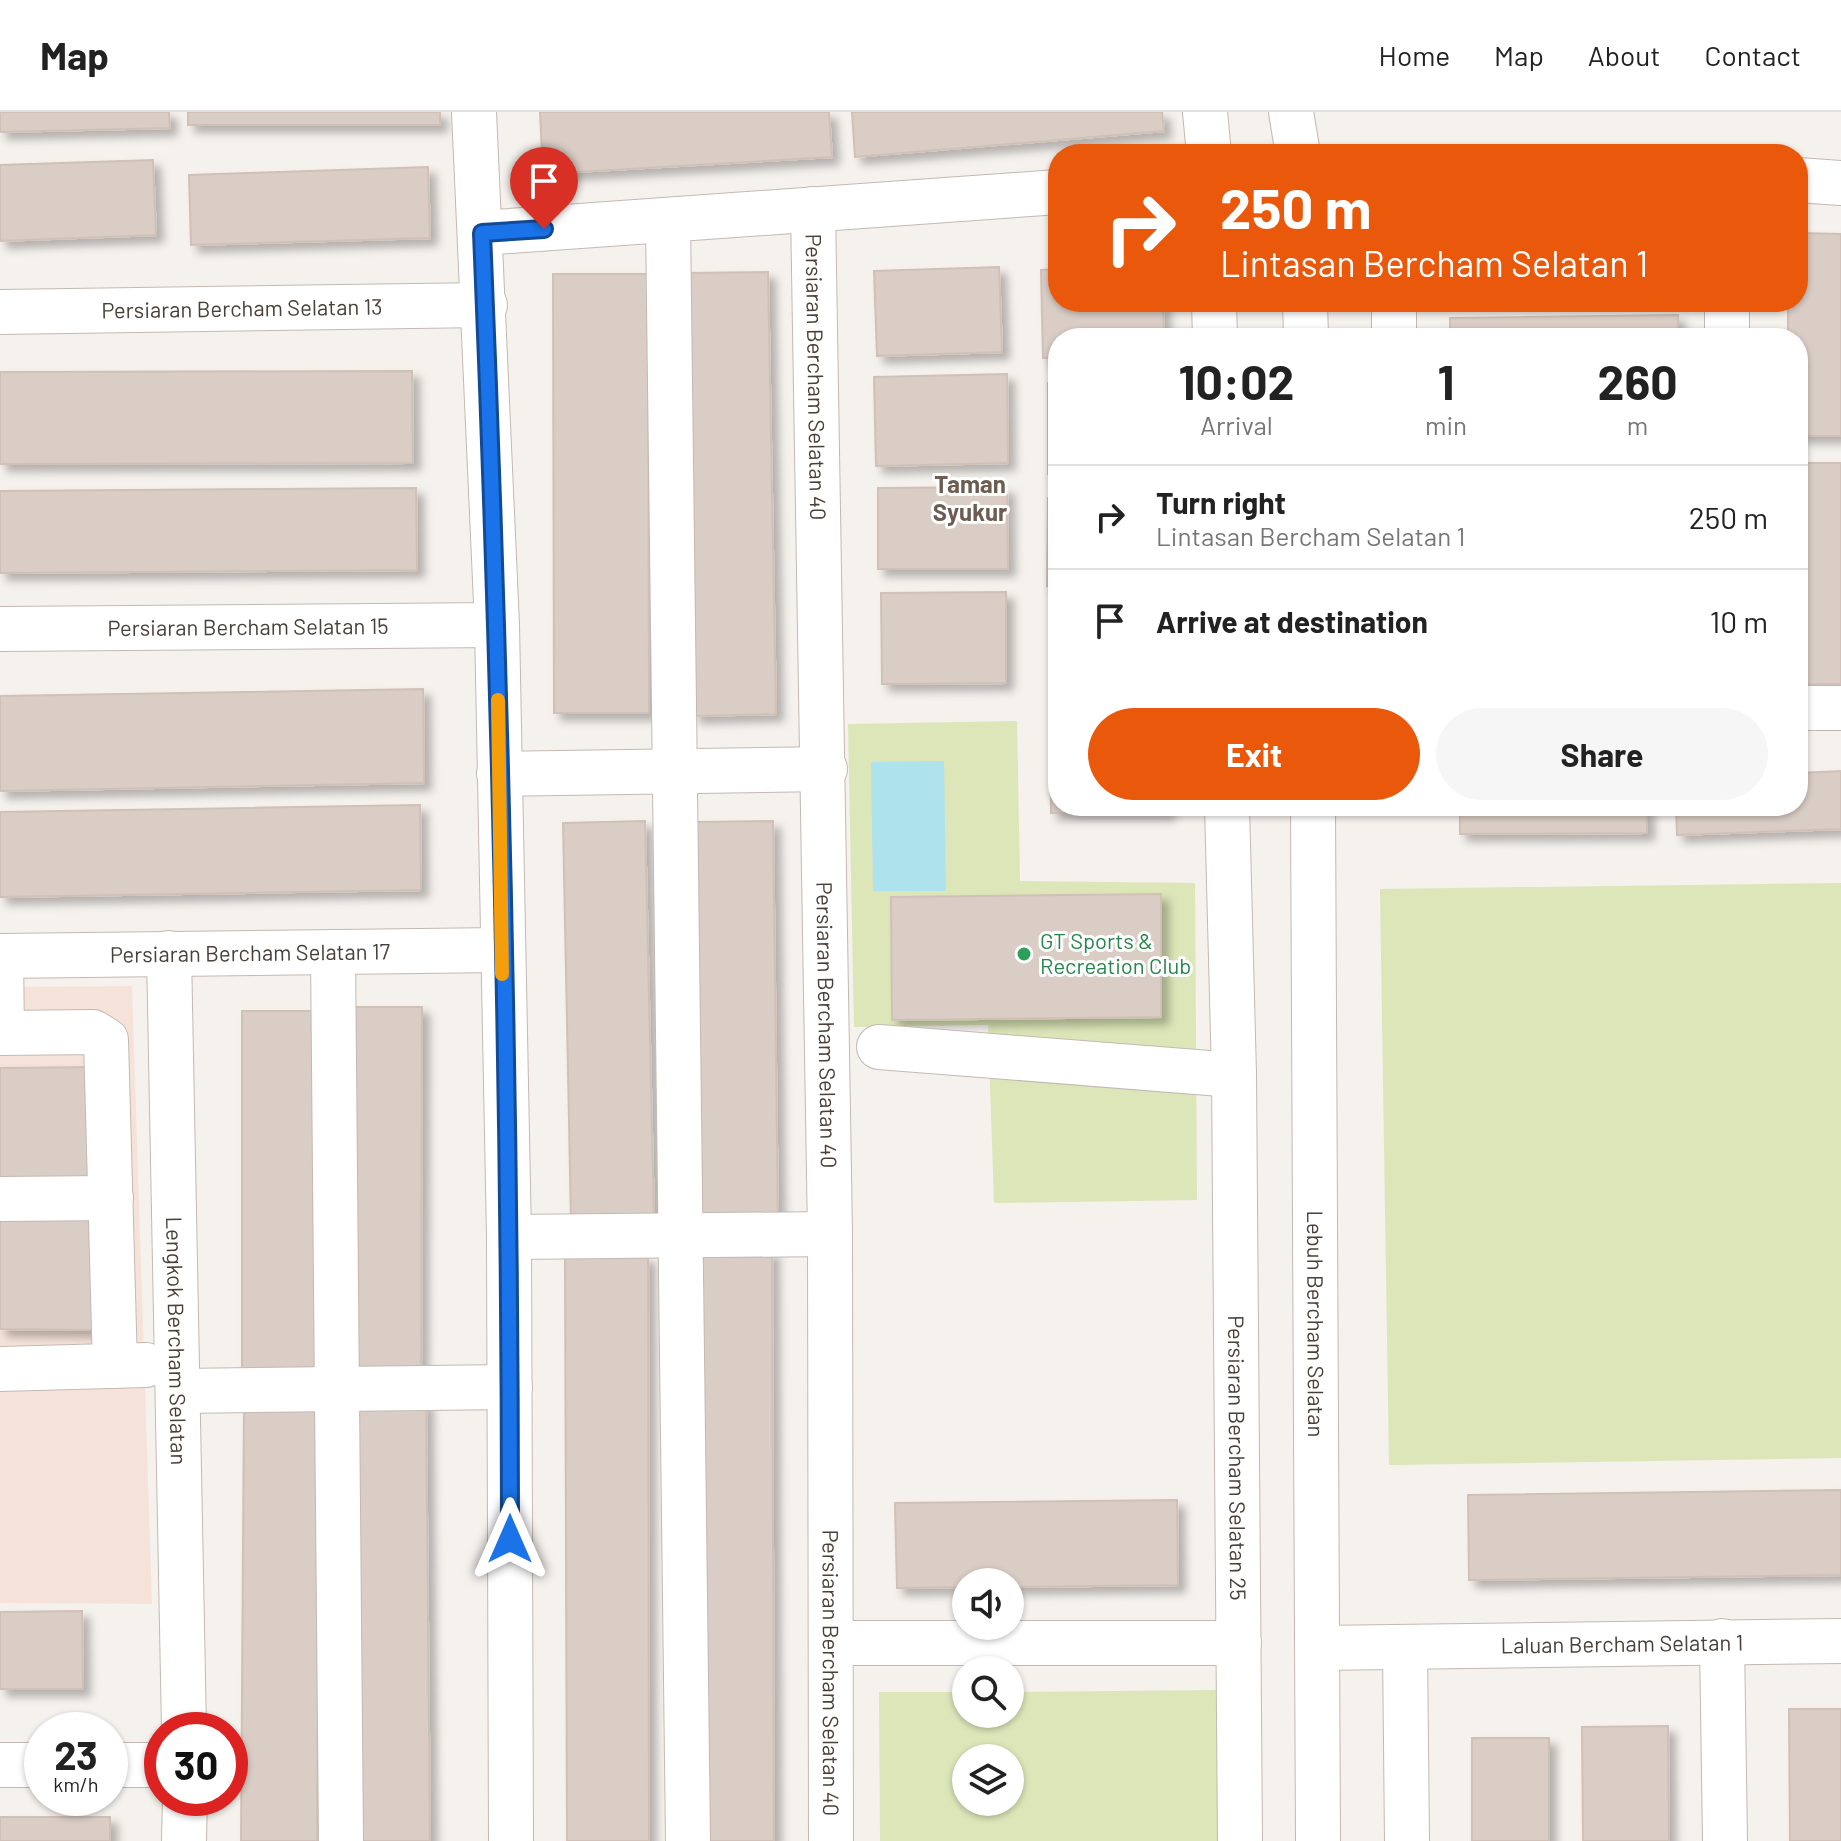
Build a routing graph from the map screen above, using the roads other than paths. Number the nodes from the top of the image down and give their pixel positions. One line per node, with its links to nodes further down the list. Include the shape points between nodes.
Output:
1 (474, 112): 11 (street)
2 (1205, 112): 4 (street)
3 (1291, 112): 5 (street)
4 (1208, 144)
5 (1296, 144)
6 (1808, 181): 7 (street)
7 (1841, 183)
8 (1048, 193): 9 (street)
9 (813, 209): 10 (street); 18 (street, Persiaran Bercham Selatan 40)
10 (668, 220): 11 (street); 19 (street)
11 (482, 233): 12 (street)
12 (485, 305): 13 (street, Persiaran Bercham Selatan 13); 14 (street)
13 (0, 312)
14 (497, 625): 15 (street, Persiaran Bercham Selatan 15); 20 (street)
15 (0, 629)
16 (1808, 708): 17 (street)
17 (1841, 708)
18 (825, 769): 19 (street); 32 (street, Persiaran Bercham Selatan 40)
19 (674, 773): 20 (street); 33 (street)
20 (499, 774): 23 (street)
21 (1227, 816): 29 (street, Persiaran Bercham Selatan 25)
22 (1313, 816): 45 (street, Lebuh Bercham Selatan)
23 (502, 950): 24 (street, Persiaran Bercham Selatan 17); 34 (street)
24 (333, 952): 25 (street, Persiaran Bercham Selatan 17); 39 (street)
25 (169, 953): 26 (street, Persiaran Bercham Selatan 17); 37 (street, Lengkok Bercham Selatan)
26 (1, 956): 27 (street)
27 (1, 1033): 30 (street, via 93,1032 106,1040)
28 (879, 1047): 29 (street)
29 (1234, 1075): 43 (street, Persiaran Bercham Selatan 25)
30 (111, 1198): 31 (street); 35 (street)
31 (0, 1199)
32 (830, 1234): 33 (street); 42 (street, Persiaran Bercham Selatan 40)
33 (680, 1236): 34 (street); 53 (street)
34 (509, 1237): 38 (street)
35 (115, 1366): 36 (street); 37 (street)
36 (0, 1369)
37 (179, 1378): 39 (street); 46 (street, Lengkok Bercham Selatan)
38 (510, 1387): 39 (street); 52 (street)
39 (337, 1389): 51 (street)
40 (1722, 1641): 41 (street, Laluan Bercham Selatan 1); 44 (street, Laluan Bercham Selatan 1); 58 (street)
41 (1841, 1641)
42 (831, 1643): 43 (street); 54 (street, Persiaran Bercham Selatan 40)
43 (1239, 1643): 55 (street, Persiaran Bercham Selatan 25)
44 (1405, 1647): 45 (street, Laluan Bercham Selatan 1); 57 (street)
45 (1318, 1648): 56 (street, Lebuh Bercham Selatan)
46 (184, 1712)
47 (0, 1765): 48 (street)
48 (24, 1765)
49 (185, 1816): 50 (street)
50 (184, 1841)
51 (341, 1841)
52 (511, 1841)
53 (688, 1841)
54 (831, 1841)
55 (1240, 1841)
56 (1318, 1841)
57 (1407, 1841)
58 (1725, 1841)

